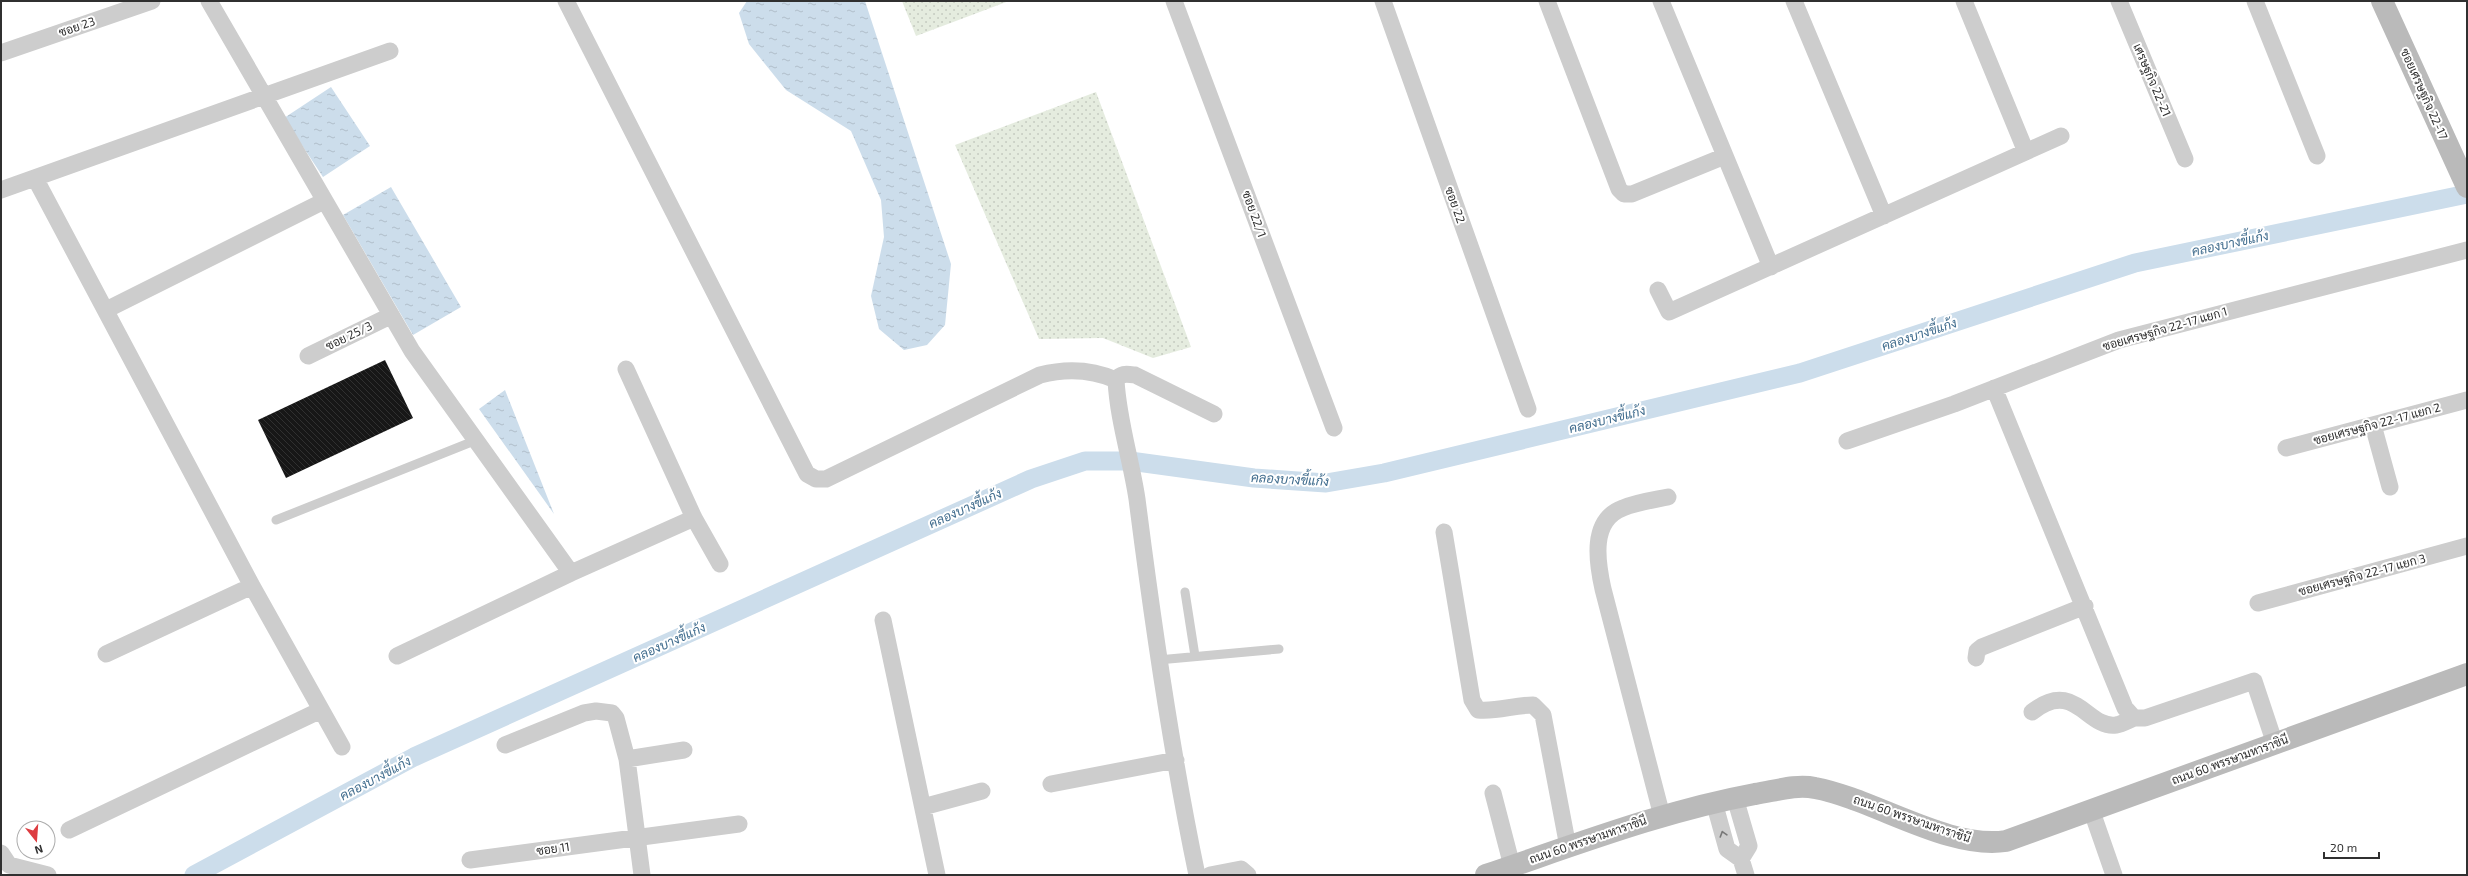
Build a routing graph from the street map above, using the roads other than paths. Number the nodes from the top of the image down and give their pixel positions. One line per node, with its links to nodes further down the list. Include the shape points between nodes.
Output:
1 (152, 1): 14 (street, ซอย 23)
2 (208, 1): 15 (street)
3 (566, 1): 33 (street, via 807,474 816,479 826,479 1040,375 1057,370 1080,370)
4 (1174, 1): 39 (street, ซอย 22/1)
5 (1382, 1): 36 (street, ซอย 22)
6 (1547, 1): 18 (street, via 1619,189 1624,194 1632,194)
7 (1660, 1): 18 (street)
8 (1794, 1): 25 (street)
9 (1964, 1): 17 (street)
10 (2119, 1): 20 (street, เศรษฐกิจ 22-21)
11 (2255, 1): 19 (street)
12 (2382, 1): 22 (street, ซอยเศรษฐกิจ 22-17)
13 (390, 51): 15 (street)
14 (1, 53)
15 (264, 96): 21 (street); 24 (street)
16 (2060, 136): 17 (street)
17 (2026, 152): 25 (street)
18 (1725, 156): 27 (street)
19 (2317, 156)
20 (2185, 159)
21 (34, 178): 23 (street); 29 (street)
22 (2467, 187)
23 (1, 190)
24 (324, 201): 29 (street); 30 (street)
25 (1884, 216): 27 (street)
26 (2467, 250): 34 (street, ซอยเศรษฐกิจ 22-17 แยก 1, via 2119,340)
27 (1771, 267): 28 (street, via 1668,312)
28 (1658, 290)
29 (106, 310): 51 (street)
30 (390, 316): 31 (street, ซอย 25/3); 40 (street)
31 (308, 356)
32 (626, 369): 45 (street)
33 (1116, 380): 37 (street, via 1125,374 1134,375); 61 (street, via 1123,428 1132,464)
34 (1994, 388): 41 (street, ซอยเศรษฐกิจ 22-17 แยก 1); 54 (street)
35 (2467, 400): 38 (street, ซอยเศรษฐกิจ 22-17 แยก 2)
36 (1528, 409)
37 (1214, 414)
38 (2373, 425): 42 (street, ซอยเศรษฐกิจ 22-17 แยก 2); 43 (street)
39 (1334, 428)
40 (474, 441): 46 (lane); 50 (street)
41 (1847, 441)
42 (2286, 448)
43 (2390, 487)
44 (1668, 497): 79 (street, via 1622,508 1607,517 1598,544 1598,568 1602,589)
45 (694, 518): 49 (street); 50 (street)
46 (276, 520)
47 (1444, 532): 83 (street, via 1472,700 1478,710 1493,712 1533,704 1543,715)
48 (2467, 546): 53 (street, ซอยเศรษฐกิจ 22-17 แยก 3)
49 (720, 564)
50 (571, 573): 58 (street)
51 (252, 586): 57 (street); 63 (street)
52 (1186, 592): 59 (lane)
53 (2258, 603)
54 (2085, 606): 60 (street, via 1982,647 1977,651); 65 (street, via 2125,708)
55 (883, 620): 77 (street)
56 (1279, 649): 59 (lane)
57 (106, 654)
58 (397, 656)
59 (1195, 656): 61 (lane)
60 (1976, 658)
61 (1158, 660): 71 (street)
62 (2467, 674): 66 (street, ถนน 60 พรรษามหาราชินี)
63 (321, 710): 68 (street); 81 (street)
64 (2032, 712): 65 (street, via 2044,703 2058,700 2076,704 2105,724 2117,725)
65 (2134, 718): 66 (street, via 2144,718 2254,682)
66 (2275, 744): 78 (street, ถนน 60 พรรษามหาราชินี)
67 (505, 745): 70 (street, via 584,713 605,710 616,718)
68 (342, 747)
69 (684, 750): 70 (street)
70 (627, 759): 82 (street)
71 (1176, 760): 72 (street); 91 (street)
72 (1051, 784)
73 (982, 791): 77 (street)
74 (1493, 793): 87 (street)
75 (1735, 798): 76 (street, ถนน 60 พรรษามหาราชินี); 78 (street, ถนน 60 พรรษามหาราชินี, via 1796,787 1814,787 1849,797 1963,839 1991,843 2021,836); 86 (street, via 1749,846)
76 (1714, 802): 79 (street, ถนน 60 พรรษามหาราชินี); 86 (street, one-way to 76, via 1728,848)
77 (923, 807): 90 (street)
78 (2091, 809): 94 (street)
79 (1662, 816): 83 (street, ถนน 60 พรรษามหาราชินี)
80 (739, 824): 82 (street, ซอย 11)
81 (69, 830)
82 (637, 837): 85 (street, ซอย 11); 89 (street)
83 (1568, 847): 87 (street, ถนน 60 พรรษามหาราชินี)
84 (1, 853): 88 (street, via 9,865)
85 (470, 860)
86 (1744, 867)
87 (1499, 873)
88 (48, 875)
89 (642, 875)
90 (937, 875)
91 (1197, 875)
92 (1210, 875): 93 (street, via 1241,869)
93 (1248, 875)
94 (2114, 875)

